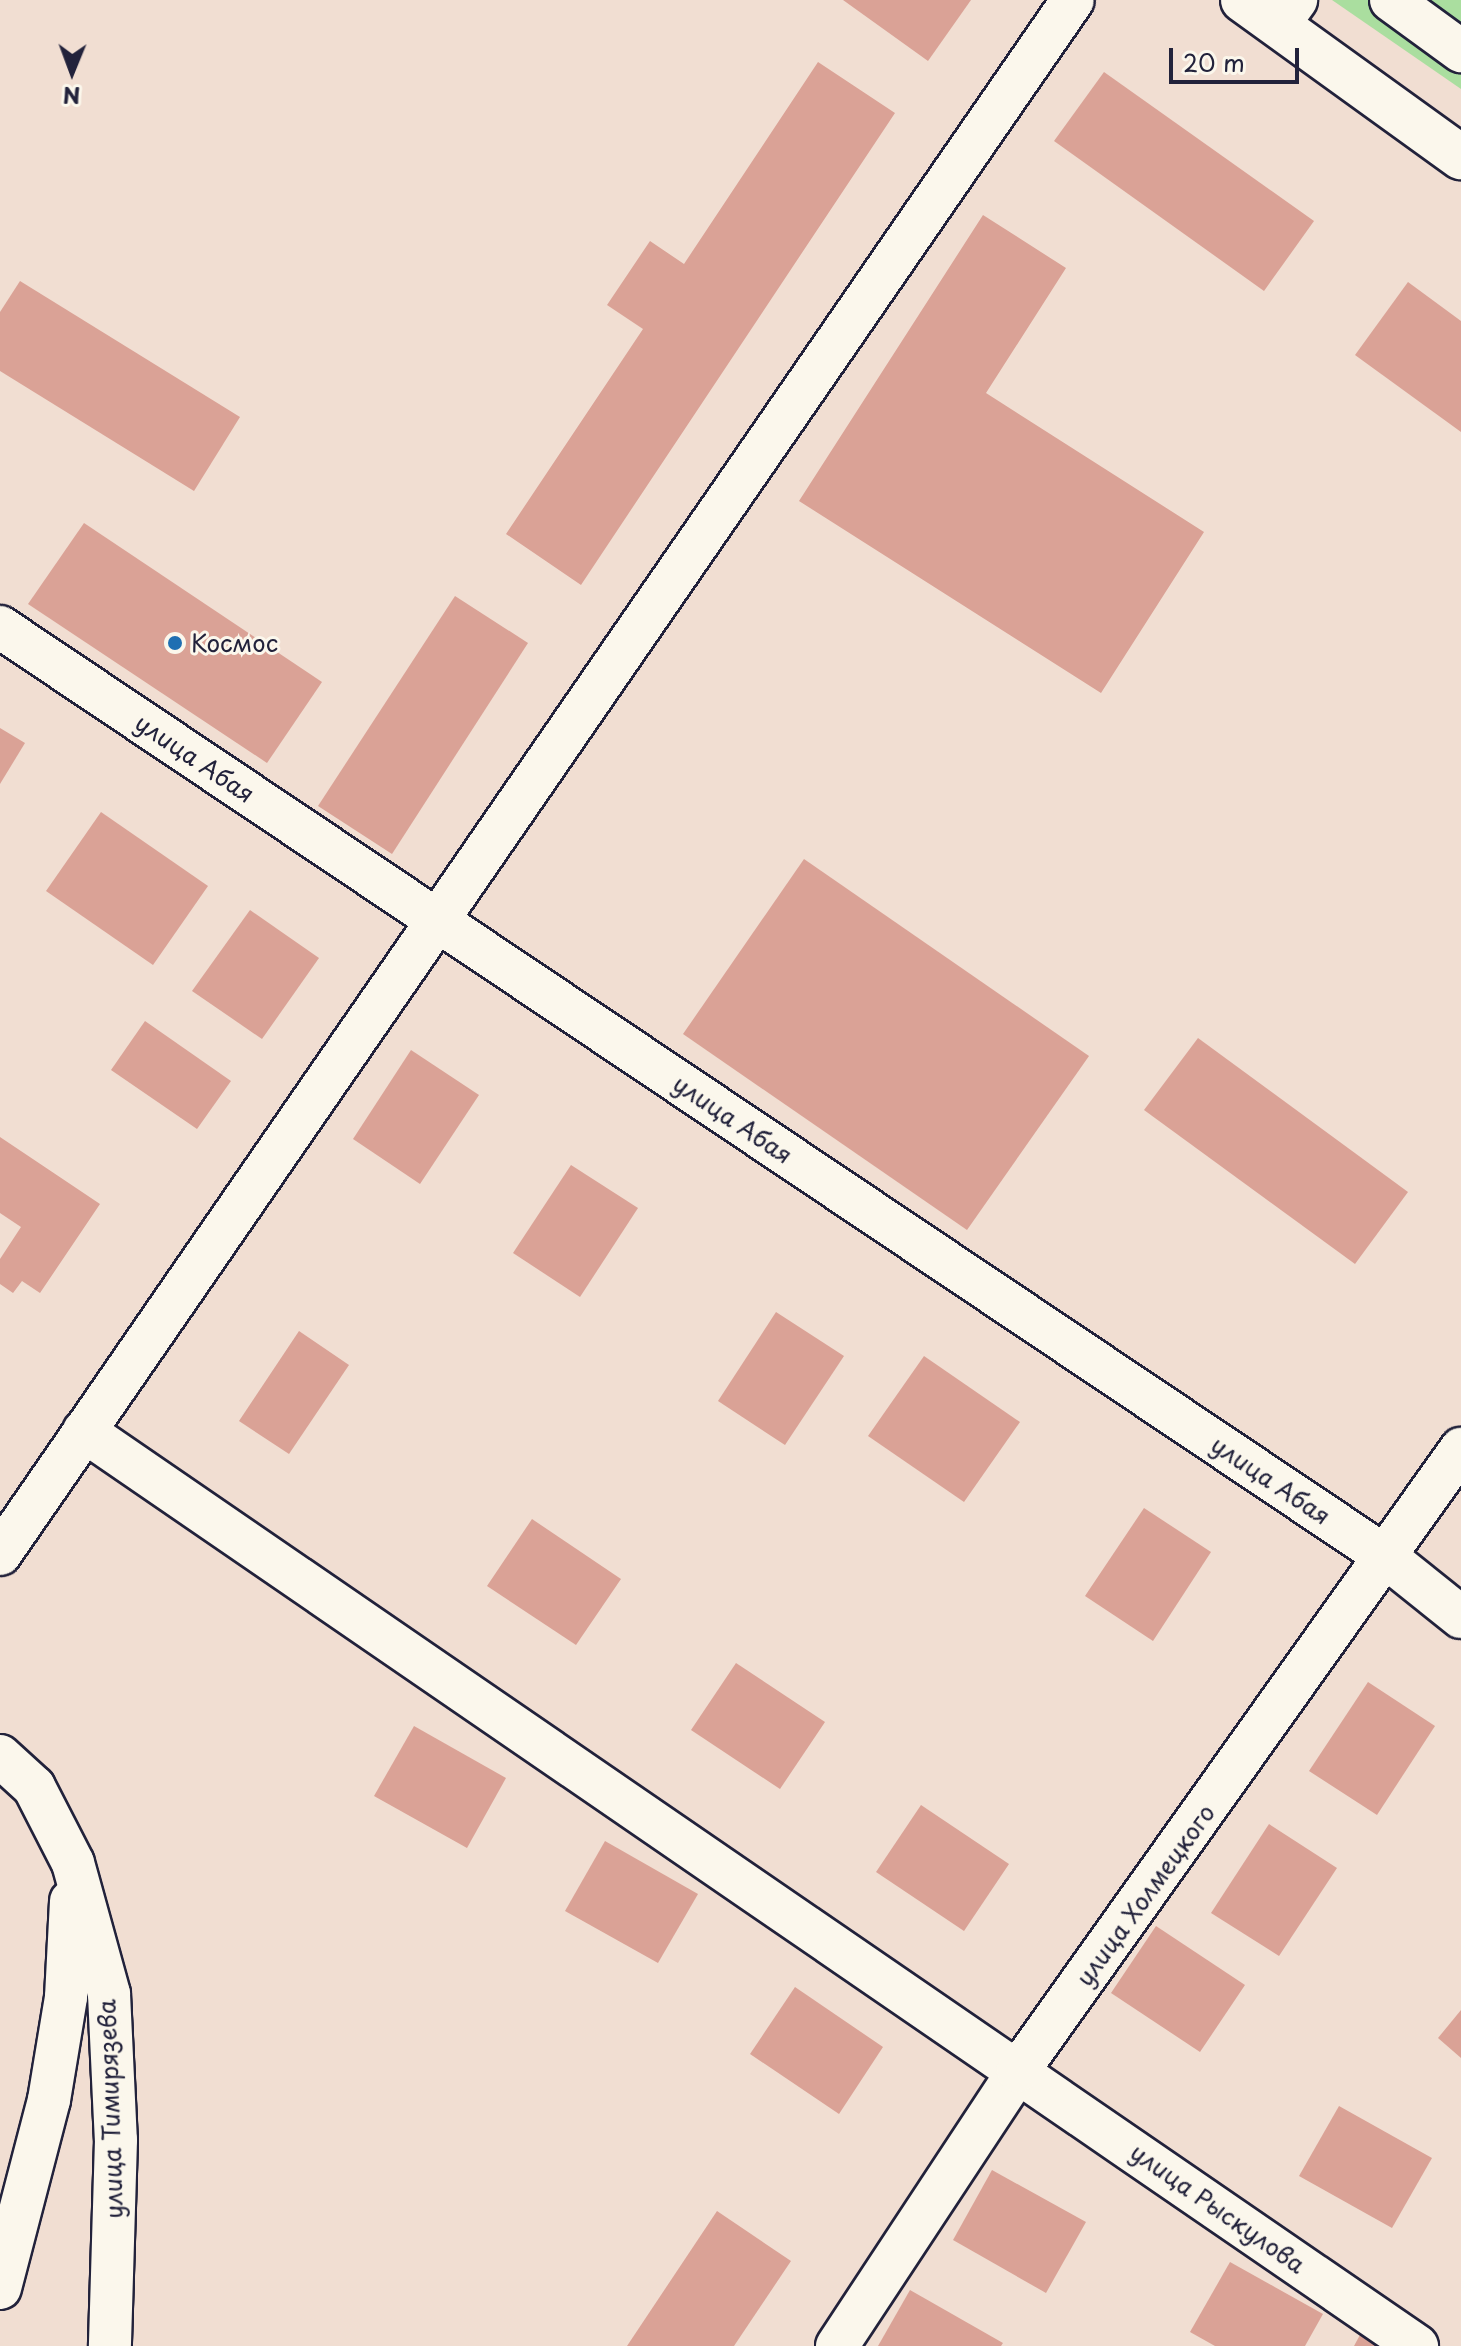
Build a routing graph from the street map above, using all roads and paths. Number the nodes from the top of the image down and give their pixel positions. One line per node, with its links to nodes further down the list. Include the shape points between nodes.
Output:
1 (1073, 0): 8 (street)
2 (1243, 0): 4 (main road)
3 (1391, 0): 5 (street)
4 (1287, 12): 6 (main road)
5 (1461, 51)
6 (1461, 157)
7 (0, 627): 8 (street, улица Абая)
8 (436, 920): 9 (street); 12 (street, улица Абая)
9 (84, 1431): 11 (street); 16 (street, улица Рыскулова)
10 (1461, 1449): 12 (street, улица Холмецкого)
11 (0, 1554)
12 (1386, 1557): 13 (street, улица Абая); 16 (street, улица Холмецкого)
13 (1461, 1617)
14 (0, 1756): 15 (street, улица Тимирязева, via 34,1787)
15 (73, 1863): 17 (street, via 66,1997 49,2100); 18 (street, улица Тимирязева, via 109,1994 116,2140)
16 (1018, 2071): 19 (street, улица Холмецкого); 20 (street, улица Рыскулова)
17 (0, 2288)
18 (110, 2346)
19 (837, 2346)
20 (1417, 2346)

